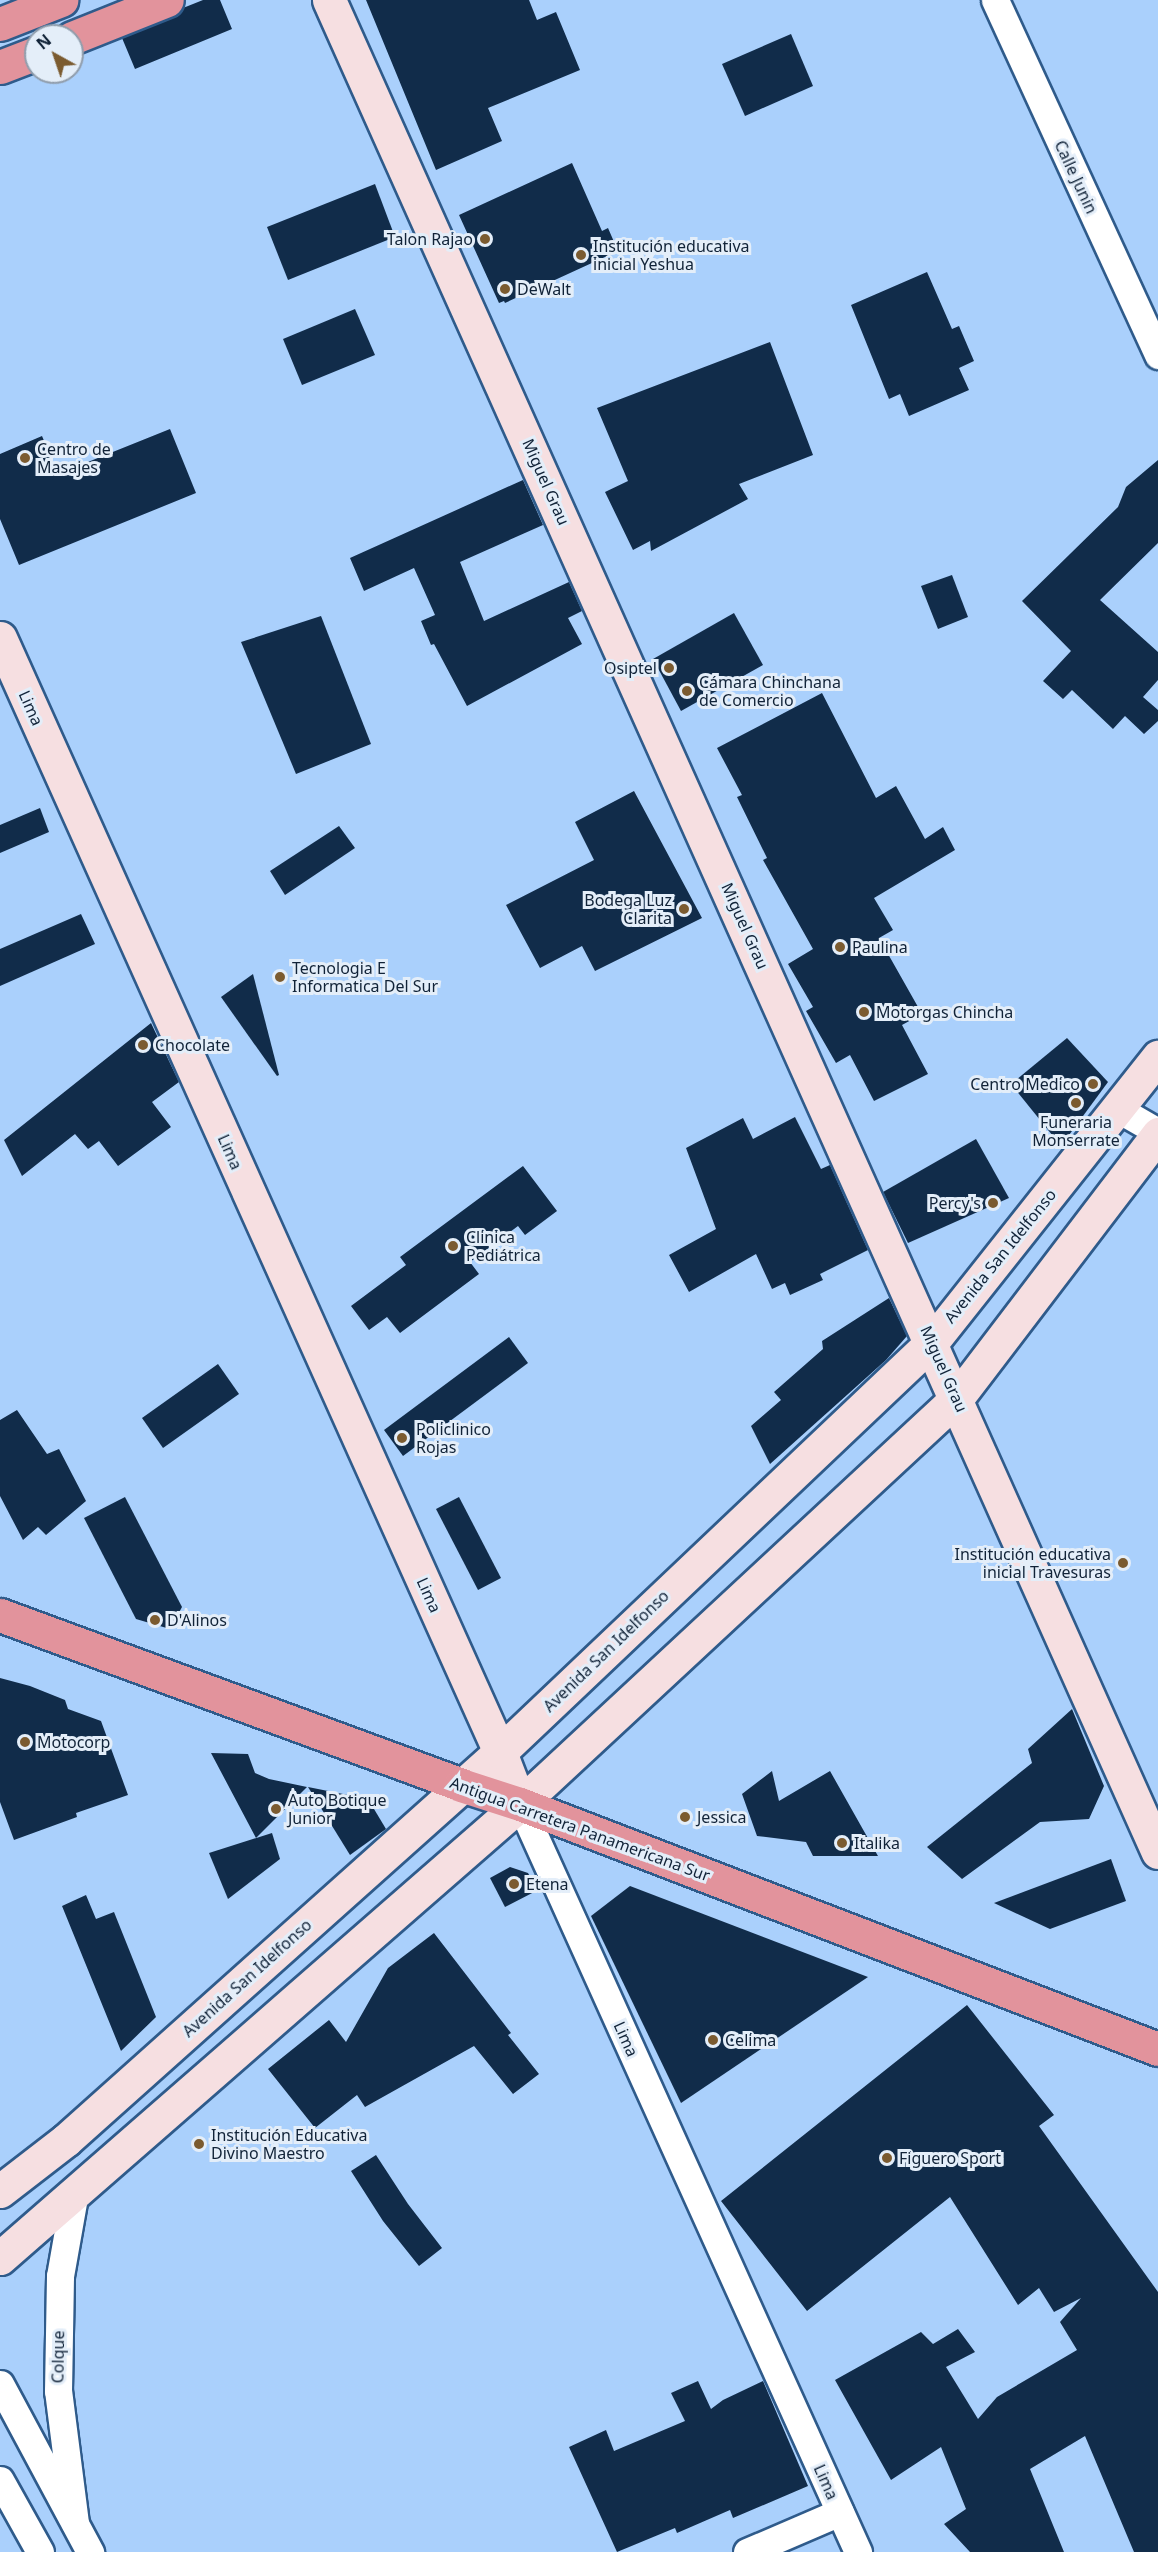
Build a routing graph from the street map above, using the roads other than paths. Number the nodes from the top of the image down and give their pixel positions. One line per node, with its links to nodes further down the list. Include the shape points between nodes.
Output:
1 (61, 0): 5 (highway)
2 (167, 0): 6 (highway)
3 (329, 0): 14 (main road, Miguel Grau)
4 (995, 0): 9 (street, Calle Junin)
5 (0, 24)
6 (84, 33)
7 (24, 57): 8 (highway)
8 (0, 67)
9 (1158, 355)
10 (0, 638): 17 (main road, Lima)
11 (1158, 1057): 12 (main road, Avenida San Idelfonso)
12 (1118, 1109): 13 (street); 14 (main road, Avenida San Idelfonso)
13 (1158, 1133): 15 (main road)
14 (932, 1342): 15 (main road, Miguel Grau); 17 (main road, Avenida San Idelfonso)
15 (957, 1398): 19 (main road); 20 (main road, Miguel Grau)
16 (0, 1615): 18 (highway, Antigua Carretera Panamericana Sur)
17 (500, 1752): 18 (main road, Avenida San Idelfonso); 19 (main road, Lima)
18 (461, 1785): 19 (highway, Antigua Carretera Panamericana Sur); 23 (main road, Avenida San Idelfonso, via 66,2140)
19 (520, 1804): 21 (highway, Antigua Carretera Panamericana Sur); 22 (main road); 27 (street, Lima)
20 (1158, 1852)
21 (1158, 2049)
22 (75, 2191): 24 (main road); 28 (street, Colque, via 60,2276 58,2391)
23 (0, 2192)
24 (0, 2258)
25 (0, 2384): 28 (street, Colque)
26 (0, 2480): 29 (street)
27 (840, 2511): 31 (street); 32 (street, Lima)
28 (75, 2523): 30 (street, Colque)
29 (40, 2552)
30 (90, 2552)
31 (747, 2552)
32 (858, 2552)

